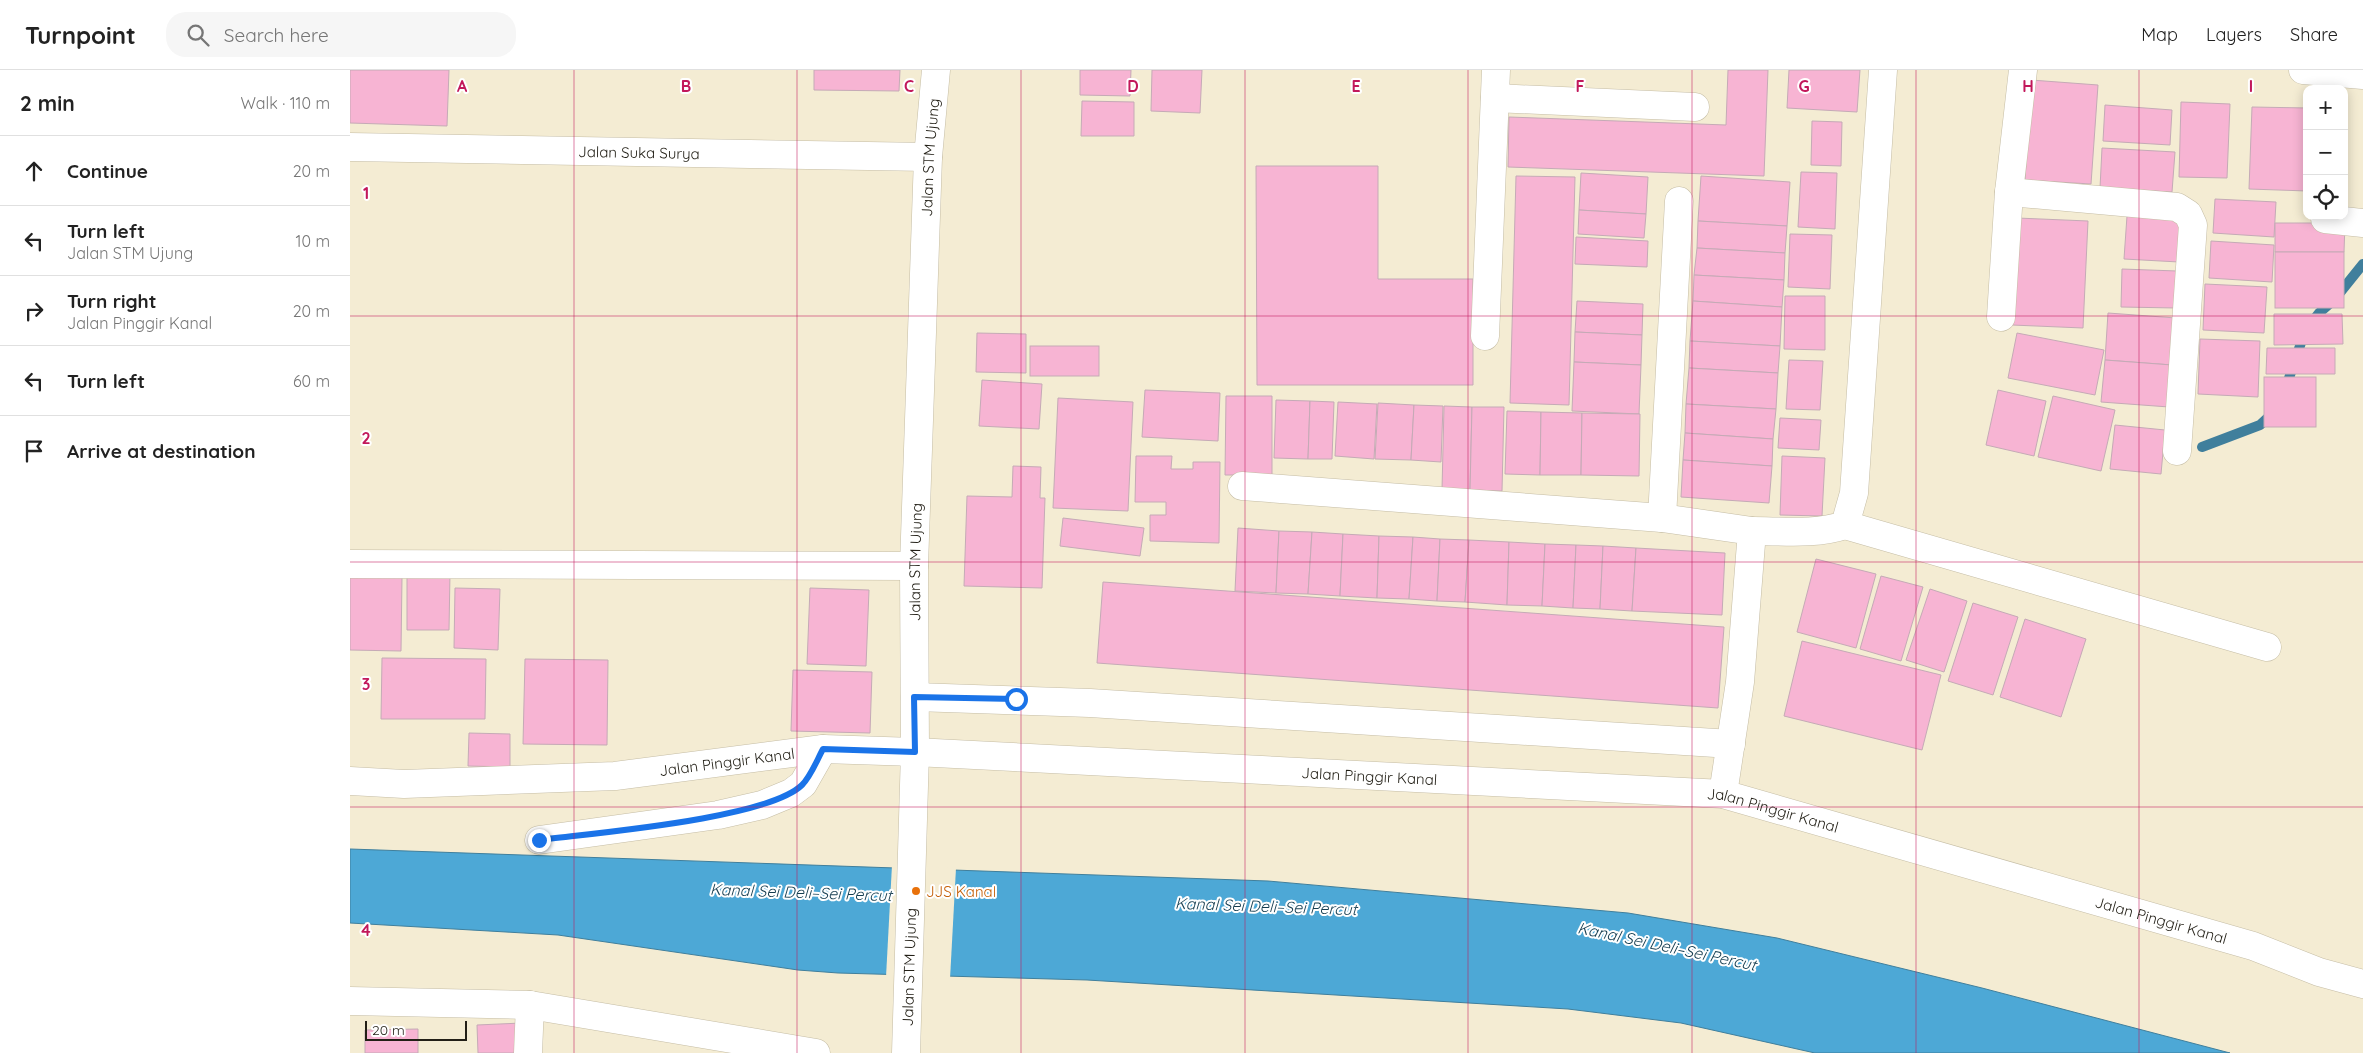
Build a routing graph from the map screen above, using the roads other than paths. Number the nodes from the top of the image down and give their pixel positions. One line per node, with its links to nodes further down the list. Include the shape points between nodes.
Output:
1 (936, 70): 10 (street, Jalan STM Ujung)
2 (1496, 70): 7 (street)
3 (1883, 70): 20 (street, via 1854,493)
4 (2023, 70): 11 (street)
5 (2303, 70): 6 (street)
6 (2363, 75)
7 (1495, 98): 8 (street); 16 (street)
8 (1695, 107)
9 (350, 147): 10 (street, Jalan Suka Surya)
10 (928, 157): 23 (street, Jalan STM Ujung)
11 (2009, 192): 15 (street); 17 (street, via 2178,207 2188,214 2193,225)
12 (1679, 201): 19 (street)
13 (2334, 220): 14 (street)
14 (2363, 223)
15 (2001, 317)
16 (1485, 336)
17 (2177, 451)
18 (1242, 486): 19 (street)
19 (1662, 518): 21 (street)
20 (1845, 525): 21 (street, via 1821,531); 24 (street)
21 (1752, 531): 26 (street, via 1740,682)
22 (350, 564): 23 (street)
23 (914, 566): 25 (street, Jalan STM Ujung)
24 (2267, 647)
25 (914, 697): 26 (street, via 1090,703); 28 (street, Jalan STM Ujung)
26 (1731, 744): 30 (street)
27 (823, 749): 28 (street, Jalan Pinggir Kanal); 29 (street, Jalan Pinggir Kanal, via 614,776 404,784); 31 (street, via 804,784 792,793 762,805 718,815)
28 (915, 760): 30 (street, Jalan Pinggir Kanal); 35 (street, Jalan STM Ujung)
29 (350, 781)
30 (1724, 794): 32 (street, Jalan Pinggir Kanal, via 2253,946 2320,972)
31 (539, 840)
32 (2363, 984)
33 (350, 1001): 34 (street)
34 (530, 1005): 36 (street); 37 (street)
35 (907, 1043)
36 (528, 1053)
37 (816, 1053)

